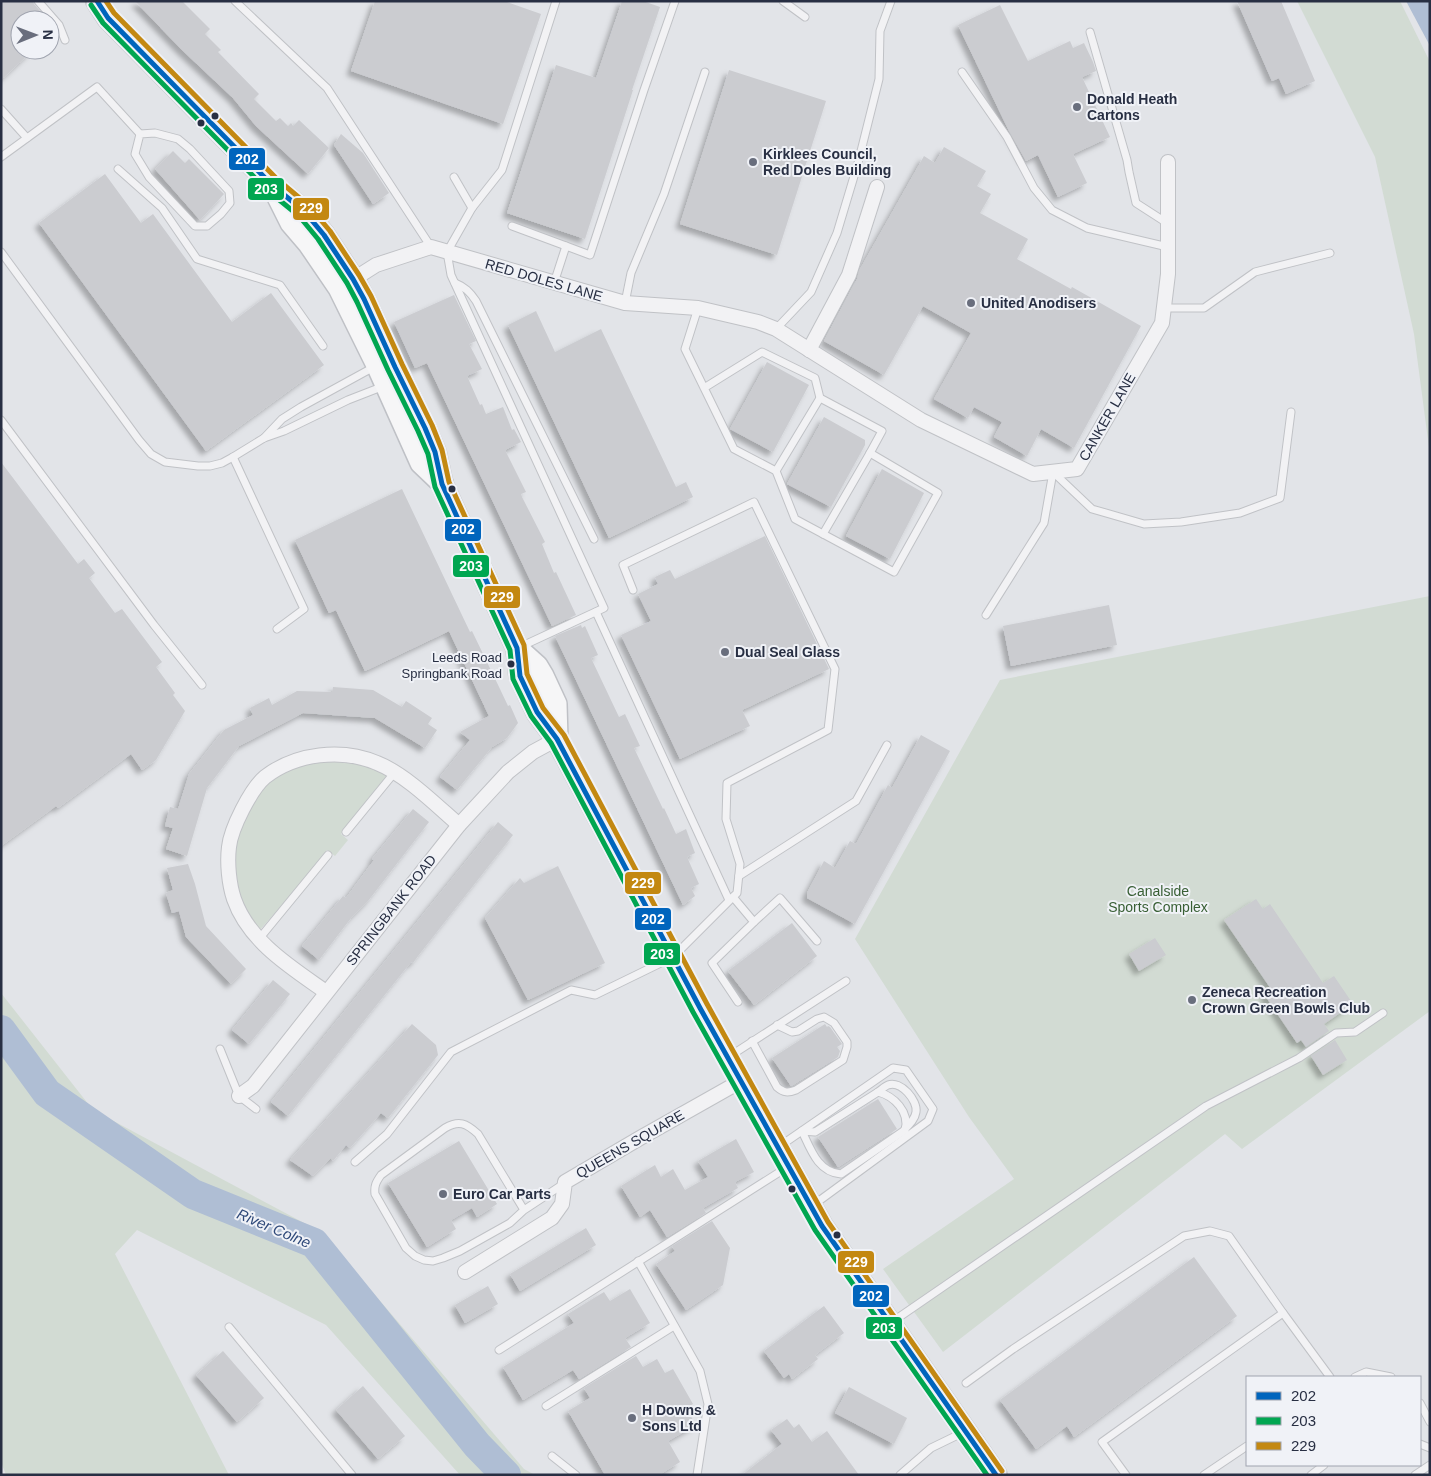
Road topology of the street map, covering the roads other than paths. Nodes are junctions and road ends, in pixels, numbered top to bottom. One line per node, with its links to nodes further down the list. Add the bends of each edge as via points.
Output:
1 (38, 1): 11 (lane, via 59,25)
2 (80, 1): 8 (main road)
3 (236, 1): 26 (lane, via 327,88)
4 (556, 1): 22 (lane, via 502,170)
5 (675, 1): 25 (lane, via 590,255)
6 (783, 1): 9 (lane)
7 (891, 1): 38 (lane, via 880,31 879,79 836,233 811,292)
8 (103, 10): 33 (main road, via 272,185 315,224 324,235)
9 (804, 17)
10 (1090, 32): 23 (lane, via 1128,160 1136,203)
11 (65, 40)
12 (705, 72): 34 (lane, via 664,194 631,274)
13 (962, 72): 27 (lane, via 1008,137 1034,188 1052,210 1087,228)
14 (1, 109): 16 (lane)
15 (140, 134): 15 (lane, via 155,133 178,139 190,149 229,191 230,203 221,214 207,226 195,226 149,177 135,154); 16 (lane, via 97,87)
16 (27, 138): 17 (lane)
17 (1, 157)
18 (1168, 162): 23 (street, CANKER LANE)
19 (118, 169): 39 (lane, via 162,208 197,259 280,285)
20 (454, 177): 22 (lane)
21 (878, 187): 40 (street, via 849,275)
22 (472, 208): 29 (lane)
23 (1168, 223): 27 (street, CANKER LANE)
24 (512, 226): 25 (lane)
25 (566, 246): 32 (lane)
26 (431, 247): 29 (street, RED DOLES LANE); 33 (street, via 376,265)
27 (1168, 247): 36 (street, CANKER LANE)
28 (1, 252): 48 (lane, via 151,454 165,462 198,466 216,464)
29 (447, 252): 31 (lane); 32 (street, RED DOLES LANE)
30 (1330, 253): 36 (lane, via 1255,272 1204,308)
31 (455, 283): 52 (lane, via 470,291 476,301); 54 (lane, via 604,608)
32 (554, 283): 34 (street, RED DOLES LANE)
33 (346, 284): 41 (main road, via 364,299)
34 (625, 303): 35 (street, RED DOLES LANE)
35 (698, 308): 37 (street, RED DOLES LANE); 42 (lane, via 685,349)
36 (1164, 308): 50 (street, CANKER LANE, via 1162,323 1077,469)
37 (758, 322): 38 (street, CANKER LANE)
38 (776, 329): 40 (street, CANKER LANE)
39 (323, 346)
40 (809, 350): 50 (street, CANKER LANE, via 921,420 1033,474)
41 (386, 372): 46 (lane, via 341,404); 46 (lane, via 301,406 282,419); 57 (main road, via 425,428 435,452 442,484)
42 (704, 388): 43 (lane, via 762,352 815,378); 49 (lane, via 734,449)
43 (820, 398): 47 (lane, via 882,431); 49 (lane)
44 (1291, 412): 50 (lane, via 1280,498 1240,513 1144,524 1092,509)
45 (1, 420): 58 (lane)
46 (264, 438): 48 (lane)
47 (870, 453): 51 (lane); 51 (lane, via 938,493 894,572)
48 (233, 457): 56 (lane, via 304,609)
49 (776, 472): 51 (lane, via 795,519)
50 (1053, 472): 55 (lane, via 1044,523)
51 (824, 534)
52 (594, 539)
53 (633, 590): 65 (lane, via 624,565 754,502 834,669 828,730 727,783 726,819 740,864)
54 (596, 612): 57 (lane); 66 (lane)
55 (986, 615)
56 (276, 629)
57 (517, 648): 59 (main road, via 538,666 550,690 556,704)
58 (202, 684)
59 (557, 739): 62 (street, SPRINGBANK ROAD, via 532,752 508,772); 70 (main road)
60 (887, 745): 65 (lane, via 856,801)
61 (396, 772): 62 (street); 63 (lane); 68 (street, via 355,756 323,755 294,762 264,778 254,789 229,845 228,867 234,899 244,920)
62 (459, 825): 72 (street, SPRINGBANK ROAD)
63 (346, 832)
64 (328, 855): 68 (lane)
65 (739, 876): 66 (lane, via 737,893)
66 (731, 899): 67 (lane); 70 (lane)
67 (754, 922): 69 (lane, via 780,898); 73 (lane, via 712,963)
68 (259, 939): 72 (street, via 279,959)
69 (817, 941)
70 (673, 957): 78 (main road); 86 (lane, via 595,995 571,990 451,1052 387,1134)
71 (846, 981): 75 (lane)
72 (326, 992): 81 (street, SPRINGBANK ROAD, via 254,1086)
73 (738, 1002)
74 (1383, 1012): 95 (lane, via 1355,1032 1336,1034 1299,1058 1206,1106)
75 (777, 1025): 76 (lane); 76 (lane, via 792,1032 817,1019 824,1017 830,1020 847,1042 843,1060 796,1090 782,1091)
76 (752, 1041): 78 (lane)
77 (220, 1049): 81 (lane)
78 (727, 1058): 79 (main road)
79 (741, 1081): 85 (main road); 88 (street, QUEENS SQUARE)
80 (878, 1092): 83 (lane, via 894,1100 906,1117); 83 (lane, via 888,1085 897,1084 904,1089 916,1106 916,1114); 84 (lane, via 815,1132)
81 (239, 1096): 82 (lane)
82 (256, 1109)
83 (905, 1130): 87 (lane)
84 (802, 1131): 85 (lane); 87 (lane, via 823,1168 832,1174); 89 (lane, via 893,1068 906,1070 933,1109 928,1121)
85 (783, 1157): 90 (main road); 92 (lane)
86 (356, 1162)
87 (840, 1174): 89 (lane)
88 (565, 1182): 91 (lane); 93 (street, QUEENS SQUARE, via 562,1204 552,1218)
89 (833, 1190): 90 (lane)
90 (811, 1207): 95 (main road)
91 (524, 1210): 91 (lane, via 510,1223 460,1251 433,1261 424,1260 406,1248 375,1194 374,1186 381,1175 445,1128 454,1123 463,1124 478,1134)
92 (638, 1262): 96 (lane); 98 (lane)
93 (465, 1272)
94 (1283, 1313): 99 (lane); 102 (lane, via 1229,1236 1210,1231 1184,1236); 116 (lane, via 1102,1442)
95 (889, 1323): 106 (main road)
96 (674, 1326): 104 (lane); 113 (lane, via 700,1371 708,1404)
97 (229, 1327): 111 (lane)
98 (499, 1350)
99 (1329, 1376)
100 (1357, 1376): 101 (lane, via 1366,1372)
101 (1386, 1376)
102 (966, 1383)
103 (1421, 1405): 105 (lane)
104 (546, 1406)
105 (1430, 1422)
106 (964, 1432): 114 (lane, via 931,1448); 115 (main road)
107 (1246, 1447): 117 (lane)
108 (552, 1456): 112 (lane)
109 (1430, 1465): 119 (lane)
110 (1323, 1466): 118 (lane)
111 (352, 1475)
112 (576, 1475)
113 (698, 1475)
114 (900, 1475)
115 (996, 1475)
116 (1126, 1475)
117 (1204, 1475)
118 (1310, 1475)
119 (1416, 1475)

